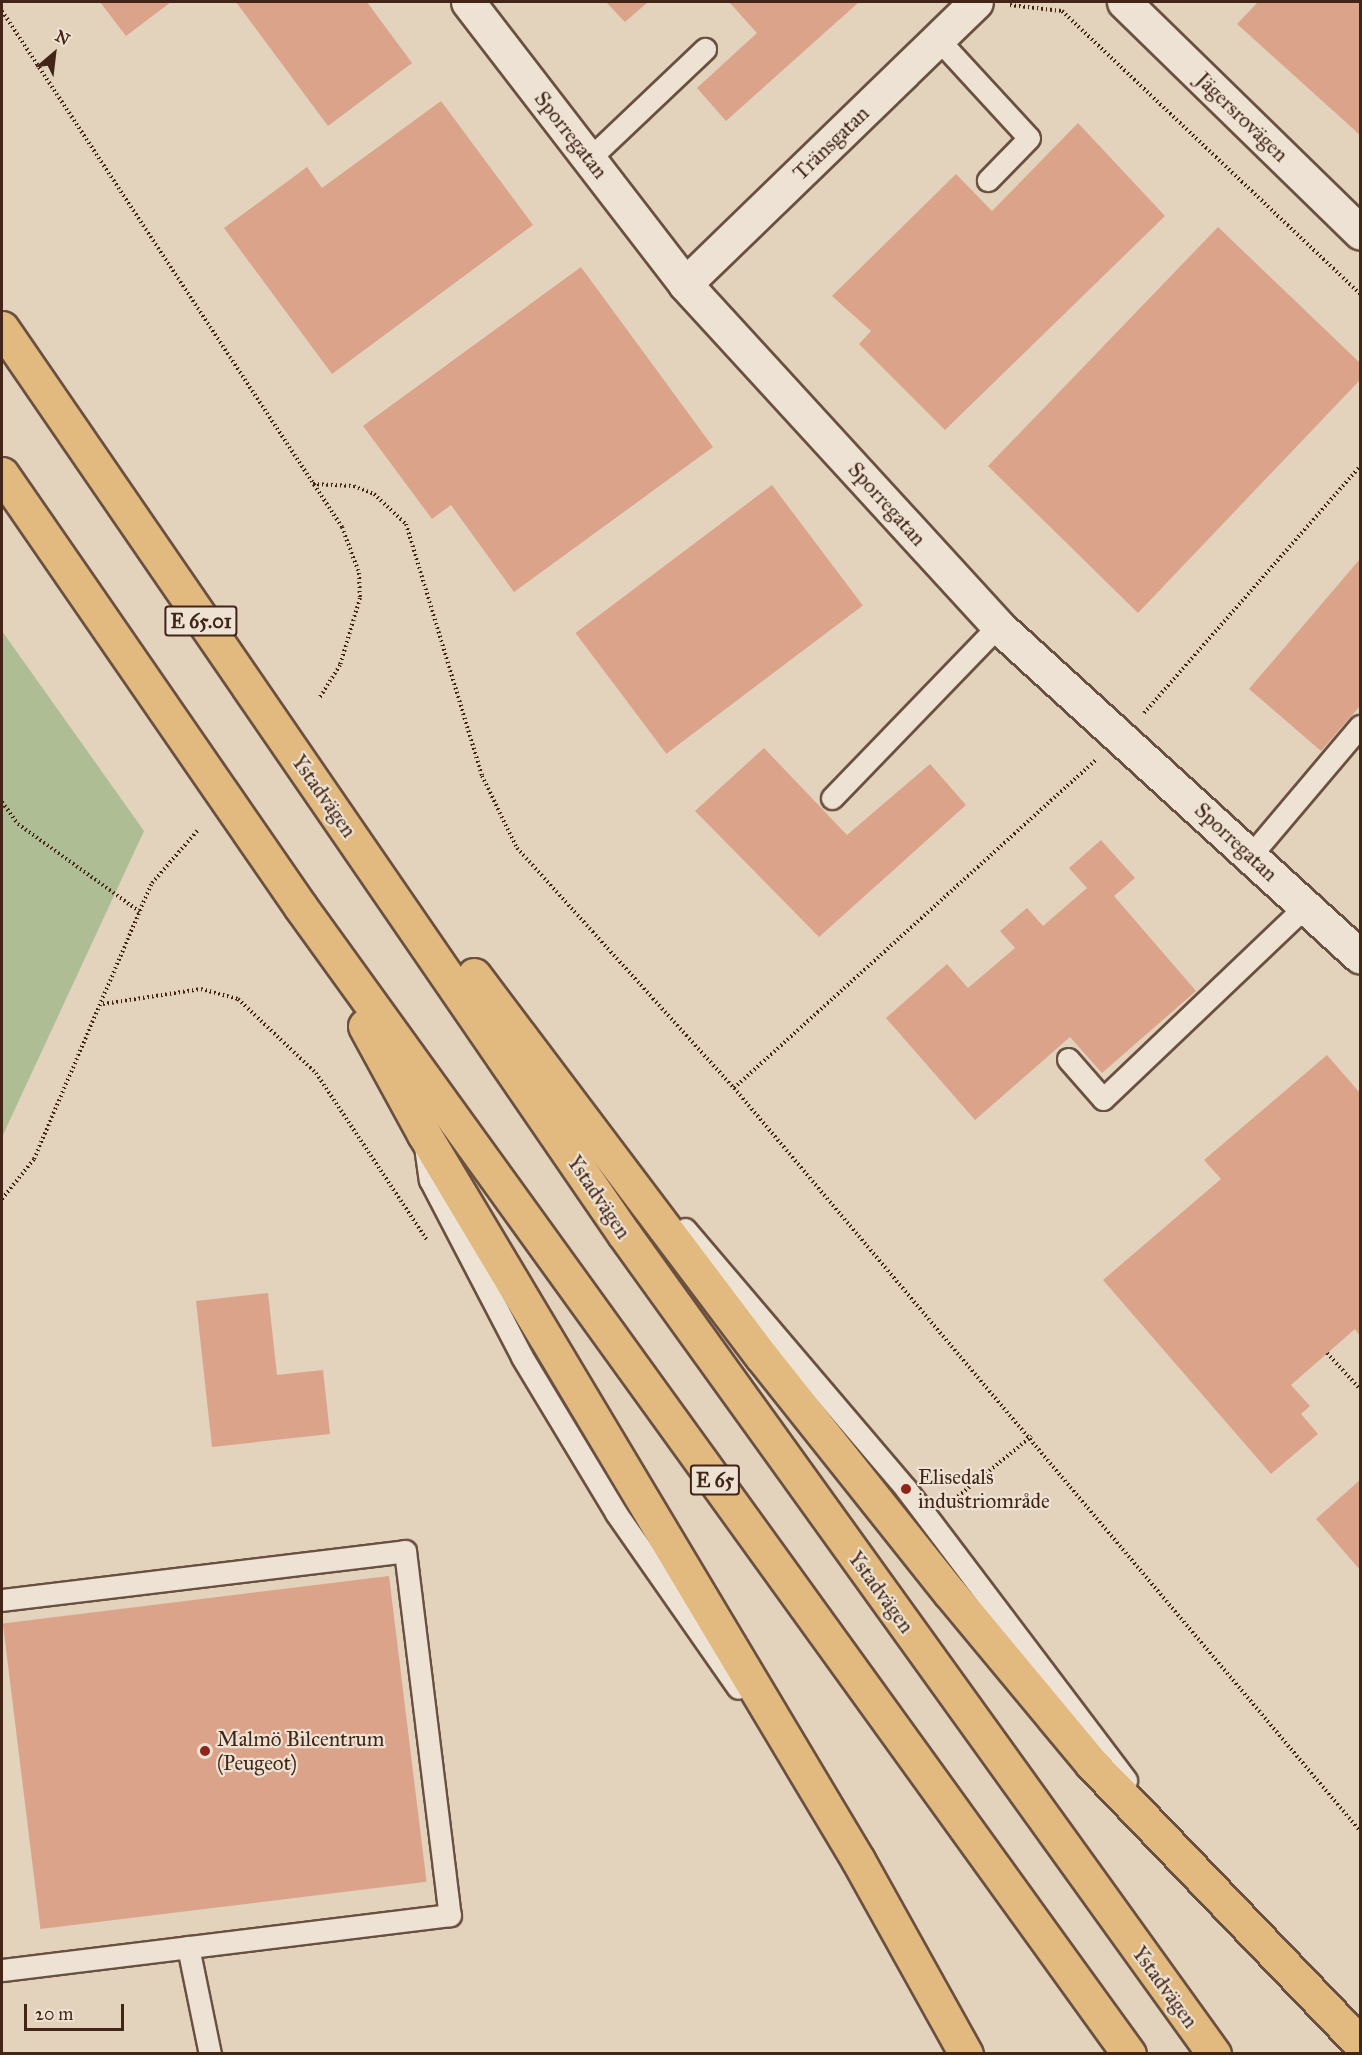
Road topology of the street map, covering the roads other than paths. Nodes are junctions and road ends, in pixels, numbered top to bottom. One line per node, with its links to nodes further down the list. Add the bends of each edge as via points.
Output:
1 (468, 2): 6 (street, Sporregatan)
2 (976, 2): 4 (street, Tränsgatan)
3 (1124, 2): 8 (street, Jägersrovägen)
4 (938, 39): 7 (lane, via 1029,138); 9 (street, Tränsgatan)
5 (705, 49): 6 (lane)
6 (589, 159): 9 (street, Sporregatan)
7 (988, 180)
8 (1360, 232)
9 (685, 284): 12 (street, Sporregatan)
10 (2, 328): 18 (highway, Ystadvägen / E 65.01)
11 (2, 474): 16 (highway)
12 (998, 626): 14 (lane); 15 (street, Sporregatan)
13 (1360, 726): 15 (lane)
14 (832, 798)
15 (1251, 855): 17 (street, Sporregatan)
16 (300, 906): 26 (highway, via 424,1134 858,1860); 27 (highway, E 65)
17 (1306, 906): 19 (street, Sporregatan); 20 (lane, via 1103,1099)
18 (405, 910): 24 (highway, via 472,972 762,1358 1092,1764 1218,1900); 28 (highway, Ystadvägen, via 624,1234)
19 (1360, 956)
20 (1068, 1059)
21 (2, 1600): 22 (lane, via 405,1551 450,1915)
22 (188, 1947): 23 (lane); 25 (lane)
23 (2, 1970)
24 (1360, 2043)
25 (210, 2054)
26 (966, 2054)
27 (1129, 2054)
28 (1214, 2054)

